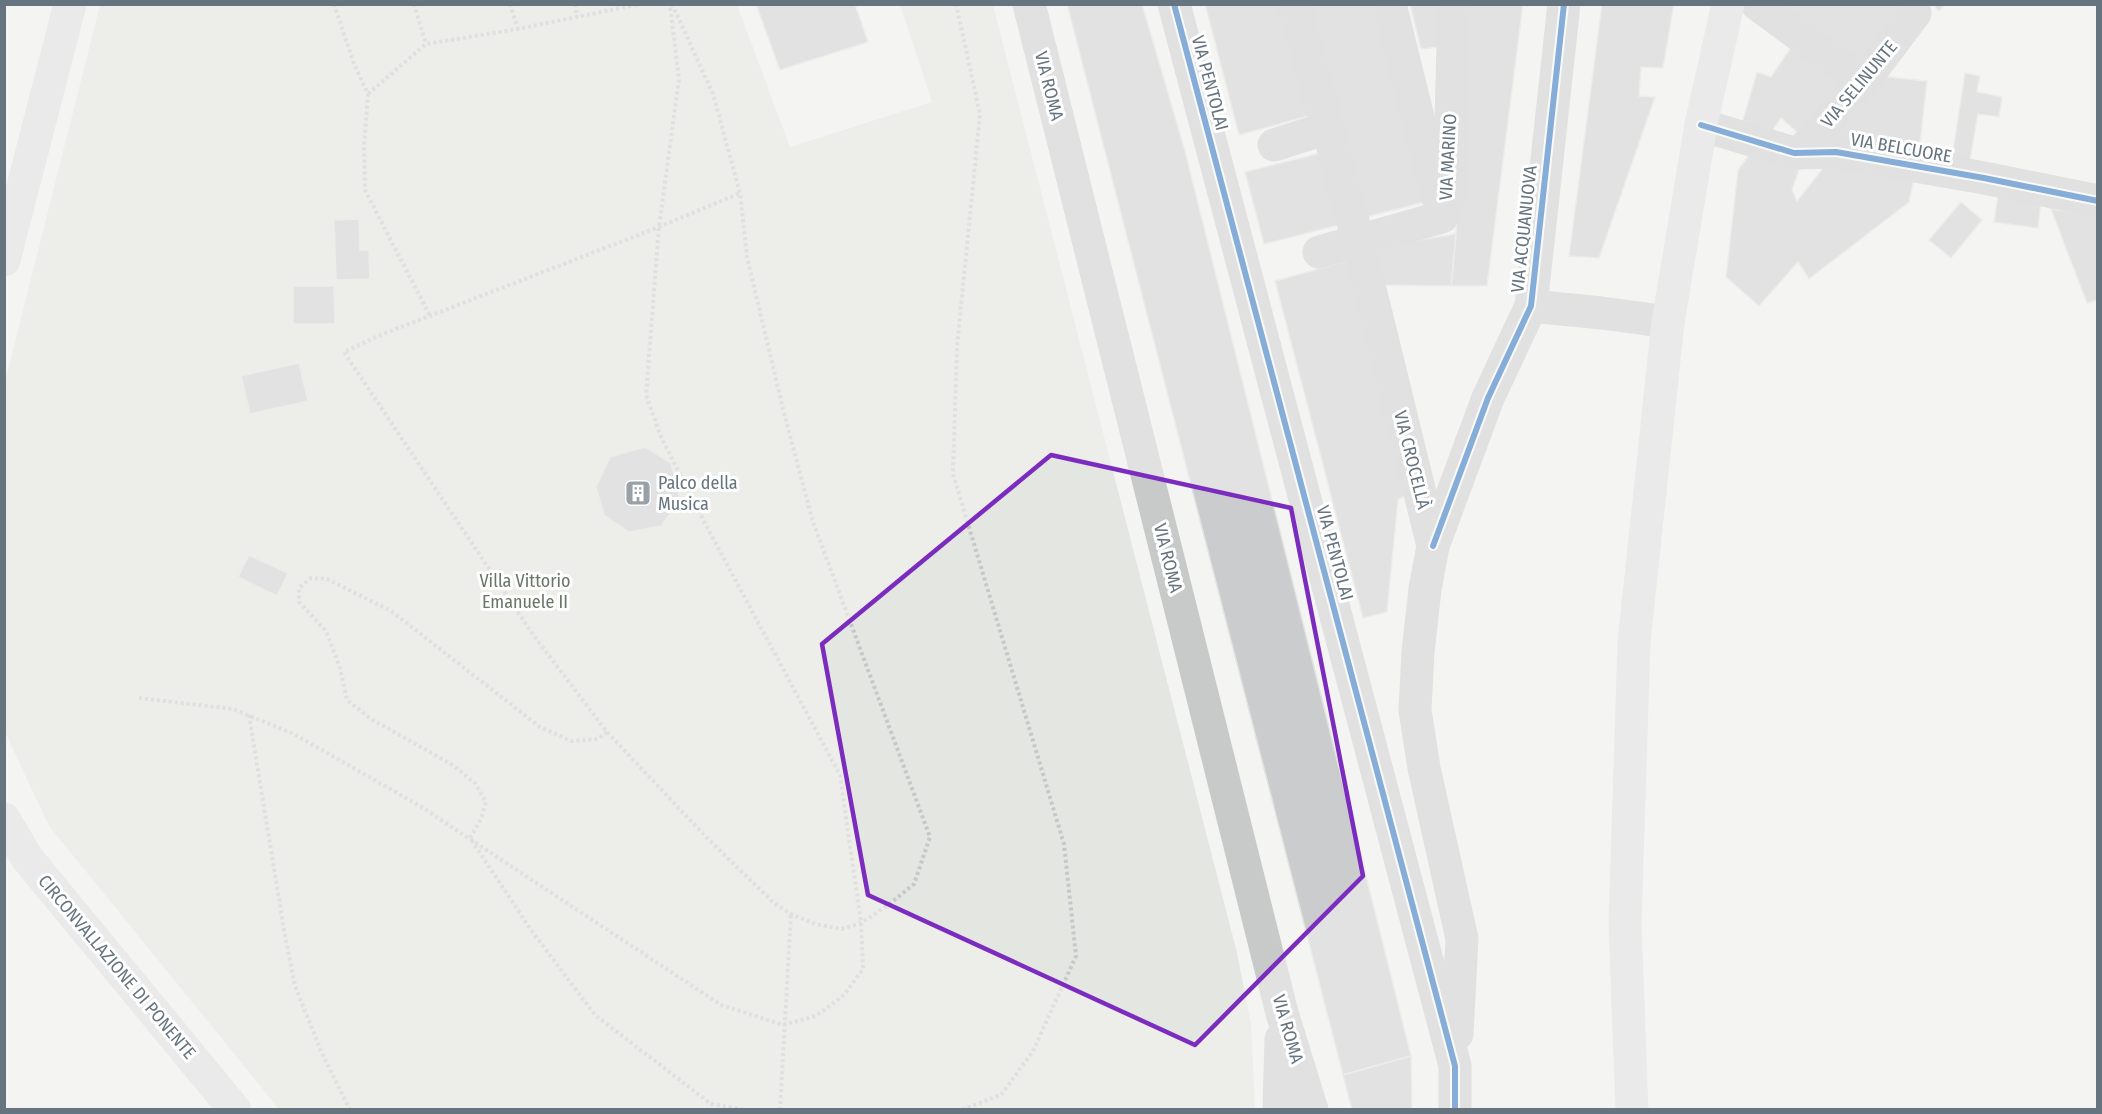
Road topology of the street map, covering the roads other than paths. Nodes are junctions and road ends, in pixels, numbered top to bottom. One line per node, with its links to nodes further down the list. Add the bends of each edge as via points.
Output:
1 (70, 4): 20 (main road)
2 (1029, 4): 25 (street, VIA ROMA)
3 (1174, 4): 26 (street, VIA PENTOLAI)
4 (1294, 4): 13 (street, VIA CROCELLÀ)
5 (1390, 4): 17 (street)
6 (1454, 4): 17 (street, VIA MARINO, via 1449,197)
7 (1564, 4): 21 (street, VIA ACQUANUOVA)
8 (1728, 4): 12 (main road)
9 (1756, 4): 11 (street)
10 (1915, 14): 11 (street, VIA SELINUNTE)
11 (1863, 82): 15 (street, VIA SELINUNTE)
12 (1701, 125): 15 (street, VIA BELCUORE); 22 (main road)
13 (1327, 128): 14 (street); 18 (street, VIA CROCELLÀ)
14 (1274, 145)
15 (1800, 153): 16 (street, VIA BELCUORE, via 1836,152)
16 (2097, 201)
17 (1442, 217): 18 (street, VIA MARINO)
18 (1358, 240): 19 (street, VIA MARINO); 23 (street, VIA CROCELLÀ)
19 (1319, 252)
20 (4, 260)
21 (1531, 306): 22 (street); 23 (street, VIA ACQUANUOVA, via 1488,398)
22 (1668, 322): 31 (main road, via 1634,642 1625,924)
23 (1433, 546): 26 (street, VIA CROCELLÀ, via 1418,652 1415,710 1461,939)
24 (4, 819): 27 (main road, CIRCONVALLAZIONE DI PONENTE, via 27,858)
25 (1282, 1013): 28 (street); 29 (street, VIA ROMA)
26 (1455, 1066): 30 (street, VIA PENTOLAI)
27 (235, 1110)
28 (1279, 1110)
29 (1312, 1110)
30 (1455, 1110)
31 (1632, 1110)

